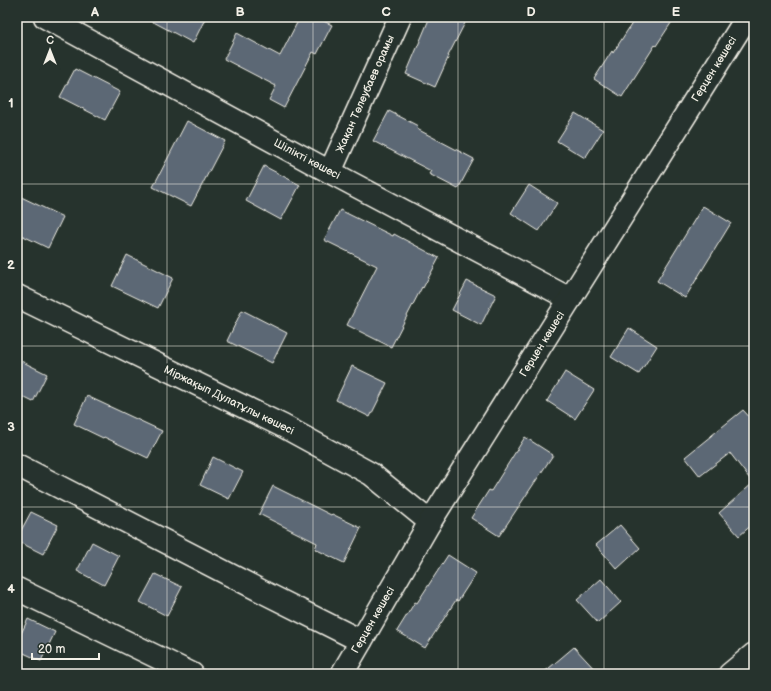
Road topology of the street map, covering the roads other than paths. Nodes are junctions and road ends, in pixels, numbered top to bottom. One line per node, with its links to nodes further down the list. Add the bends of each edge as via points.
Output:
1 (45, 17): 4 (street, Шілікті көшесі)
2 (400, 17): 4 (street, Жақан Төлеубаев орамы)
3 (747, 17): 6 (street, Герцен көшесі)
4 (330, 172): 6 (street, Шілікті көшесі)
5 (17, 296): 8 (street, Міржақып Дулатұлы көшесі, via 283,426 364,470)
6 (570, 299): 8 (street, Герцен көшесі)
7 (17, 465): 10 (street)
8 (430, 522): 10 (street, Герцен көшесі)
9 (17, 589): 12 (street)
10 (361, 641): 13 (street, Герцен көшесі)
11 (754, 654): 14 (street)
12 (192, 674)
13 (342, 674)
14 (730, 674)

